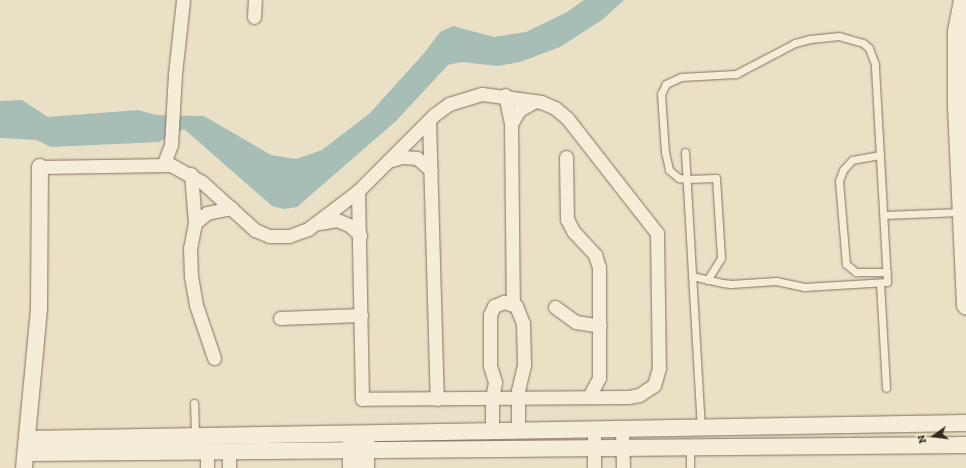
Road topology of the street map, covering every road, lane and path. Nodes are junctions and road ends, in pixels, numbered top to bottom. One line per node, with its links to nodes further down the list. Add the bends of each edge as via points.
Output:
1 (183, 0): 13 (street, via 175,74 172,145)
2 (255, 0): 4 (street)
3 (963, 0): 20 (main road, via 957,32 956,106)
4 (254, 17)
5 (505, 95): 6 (street); 7 (street, via 469,96 442,108); 8 (street)
6 (535, 101): 8 (street, via 519,110); 39 (street, via 555,108 567,118 657,233 658,375 654,385 645,392 634,396)
7 (429, 120): 12 (street); 15 (street)
8 (511, 124): 29 (street)
9 (685, 152): 17 (lane)
10 (880, 155): 17 (lane, via 873,55 869,48 853,38 824,37 795,43 736,74 681,78 666,84 661,94 666,163 674,174); 21 (lane); 25 (lane, via 852,160 843,170 840,181 846,264 856,272)
11 (566, 157): 34 (street, via 567,218 597,261)
12 (388, 161): 15 (street, via 402,157 417,158); 18 (street)
13 (164, 163): 14 (street); 16 (street)
14 (40, 167): 59 (street, via 39,308)
15 (431, 170): 42 (street)
16 (191, 174): 19 (street); 22 (street)
17 (687, 179): 26 (lane); 27 (lane, via 716,178 721,258 716,270)
18 (358, 192): 23 (street); 24 (street)
19 (231, 208): 22 (street, via 207,213); 23 (street, via 262,234 289,236)
20 (963, 212): 21 (lane); 30 (main road)
21 (884, 215): 25 (lane)
22 (195, 223): 35 (street, via 190,248 191,276 196,304)
23 (308, 229): 24 (street, via 337,220 349,225)
24 (360, 235): 32 (street)
25 (887, 272): 28 (lane, via 887,282)
26 (692, 276): 27 (lane); 45 (lane)
27 (707, 280): 28 (lane, via 731,284 784,281 804,287)
28 (880, 283): 37 (lane)
29 (513, 304): 40 (street, via 498,304 494,306 490,315 490,366 495,382); 41 (street, via 520,311 523,323 523,370)
30 (966, 305)
31 (555, 307): 34 (street, via 576,322)
32 (361, 315): 33 (street); 42 (street, via 362,399)
33 (280, 318)
34 (600, 326): 36 (street)
35 (214, 358)
36 (600, 378): 38 (street); 39 (street)
37 (886, 388)
38 (589, 397): 39 (street); 41 (street)
39 (614, 397)
40 (492, 398): 41 (street); 42 (street); 48 (street)
41 (518, 398): 49 (street)
42 (436, 399)
43 (194, 403): 51 (lane)
44 (966, 423): 45 (street)
45 (701, 427): 47 (street)
46 (594, 428): 47 (street); 49 (street); 54 (street)
47 (622, 428): 55 (street)
48 (492, 430): 49 (street); 50 (street)
49 (518, 430)
50 (359, 433): 51 (street); 56 (street)
51 (195, 435): 59 (street)
52 (966, 445): 53 (street)
53 (690, 447): 55 (street); 66 (lane)
54 (594, 448): 55 (street); 56 (street); 64 (street)
55 (623, 448): 65 (street)
56 (359, 450): 58 (street); 62 (street); 63 (street)
57 (207, 451): 58 (street); 59 (street); 60 (street)
58 (229, 451): 61 (street)
59 (26, 453)
60 (207, 468)
61 (229, 468)
62 (351, 468)
63 (366, 468)
64 (594, 468)
65 (623, 468)
66 (690, 468)

